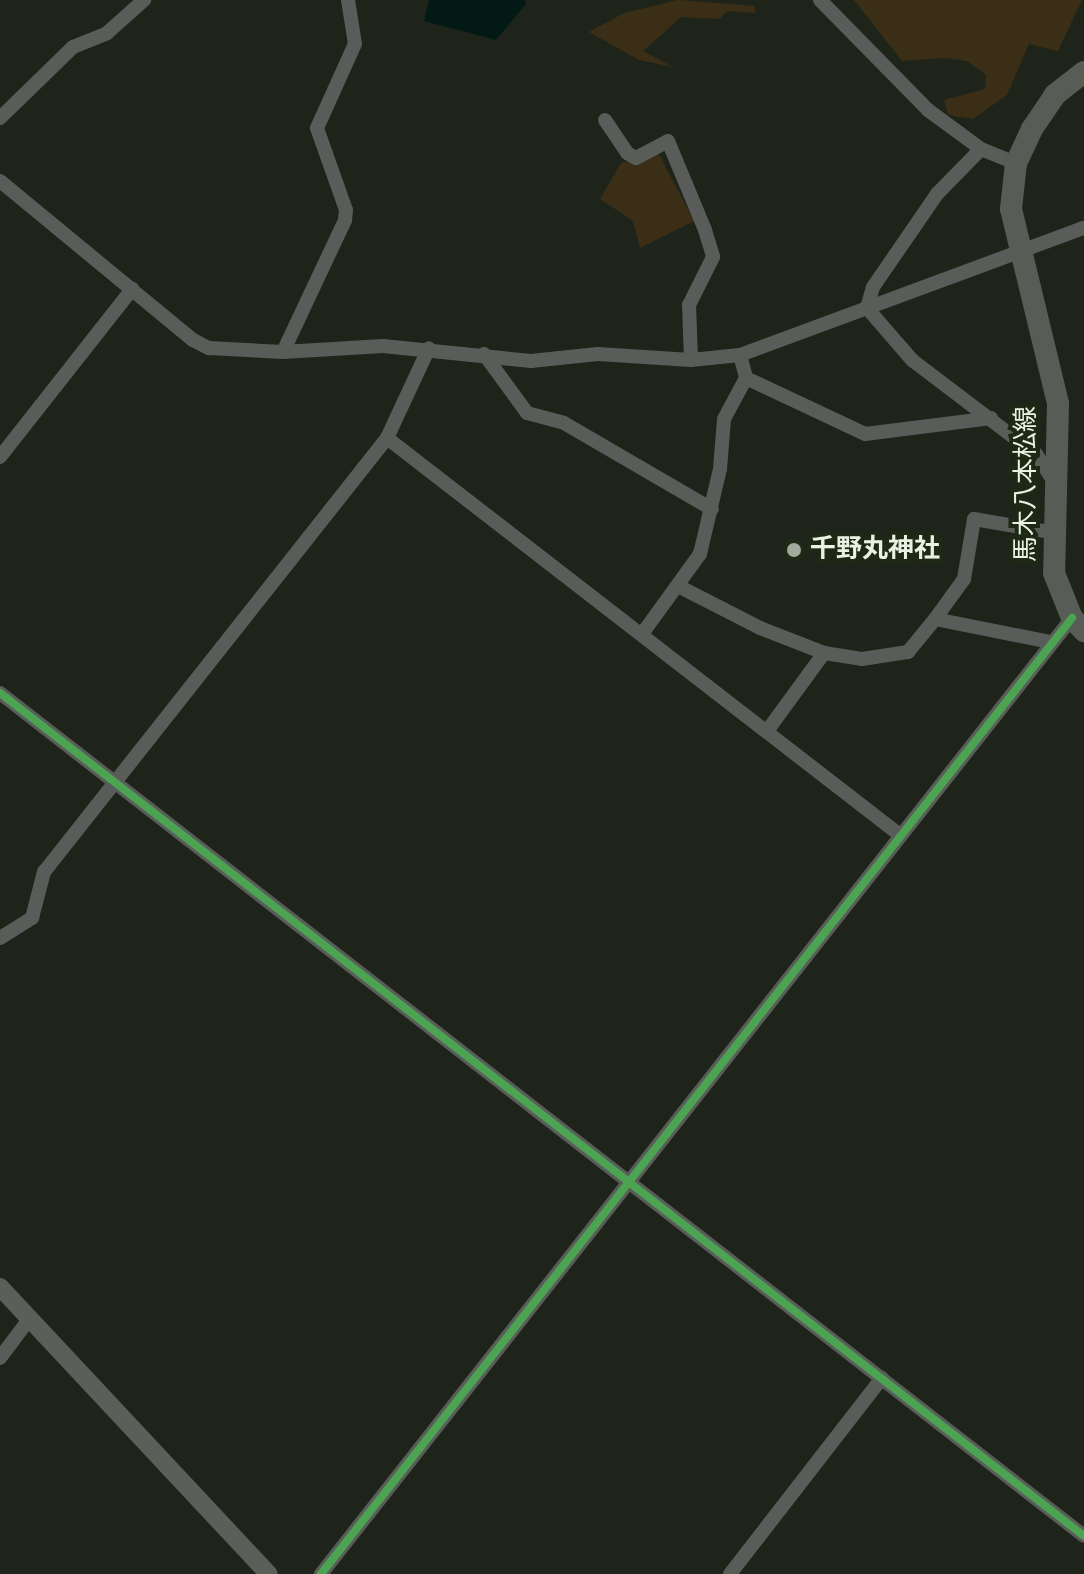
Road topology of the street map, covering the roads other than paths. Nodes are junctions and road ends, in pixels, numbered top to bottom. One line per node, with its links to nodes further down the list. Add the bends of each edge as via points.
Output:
1 (144, 0): 5 (street, via 107,33 73,47)
2 (348, 0): 15 (street, via 355,44 317,128 345,220)
3 (820, 0): 7 (street, via 928,110)
4 (1084, 72): 8 (main road, 馬木八本松線, via 1055,95)
5 (0, 118)
6 (605, 120): 18 (street, via 636,158 668,141 705,230 713,257 689,305)
7 (981, 149): 8 (street); 13 (street, via 937,194 873,287)
8 (1016, 163): 11 (main road, 馬木八本松線, via 1011,209)
9 (0, 181): 12 (street)
10 (1084, 228): 11 (street)
11 (1020, 255): 13 (street); 23 (main road, 馬木八本松線, via 1058,403)
12 (132, 289): 15 (street, via 209,348); 22 (street)
13 (867, 308): 17 (street); 20 (street, via 912,360)
14 (429, 348): 15 (street); 16 (street); 21 (street)
15 (283, 352)
16 (484, 354): 18 (street, via 531,361 598,354); 24 (street, via 527,413 564,423)
17 (740, 355): 18 (street); 19 (street)
18 (691, 360)
19 (746, 378): 20 (street, via 865,434); 24 (street, via 724,419)
20 (991, 418): 23 (street, via 1036,454)
21 (387, 438): 29 (street); 34 (street)
22 (0, 457)
23 (1056, 485): 25 (main road, 馬木八本松線)
24 (712, 509): 26 (street, via 700,554)
25 (1055, 533): 27 (street, via 974,519 964,579); 28 (main road, 馬木八本松線, via 1054,573)
26 (680, 587): 29 (street); 31 (street)
27 (935, 619): 30 (street); 31 (street, via 908,652 862,659)
28 (1078, 624): 30 (street)
29 (642, 634): 33 (street)
30 (1050, 642): 35 (street)
31 (824, 653): 33 (street)
32 (0, 693): 34 (street)
33 (767, 731): 35 (street)
34 (115, 783): 36 (street, via 44,872 32,918); 37 (street)
35 (900, 835): 37 (street)
36 (0, 938)
37 (628, 1179): 41 (street); 44 (street)
38 (0, 1287): 39 (street)
39 (30, 1318): 40 (street); 43 (street)
40 (0, 1358)
41 (882, 1378): 42 (street); 45 (street)
42 (1084, 1536)
43 (269, 1574)
44 (321, 1574)
45 (730, 1574)

